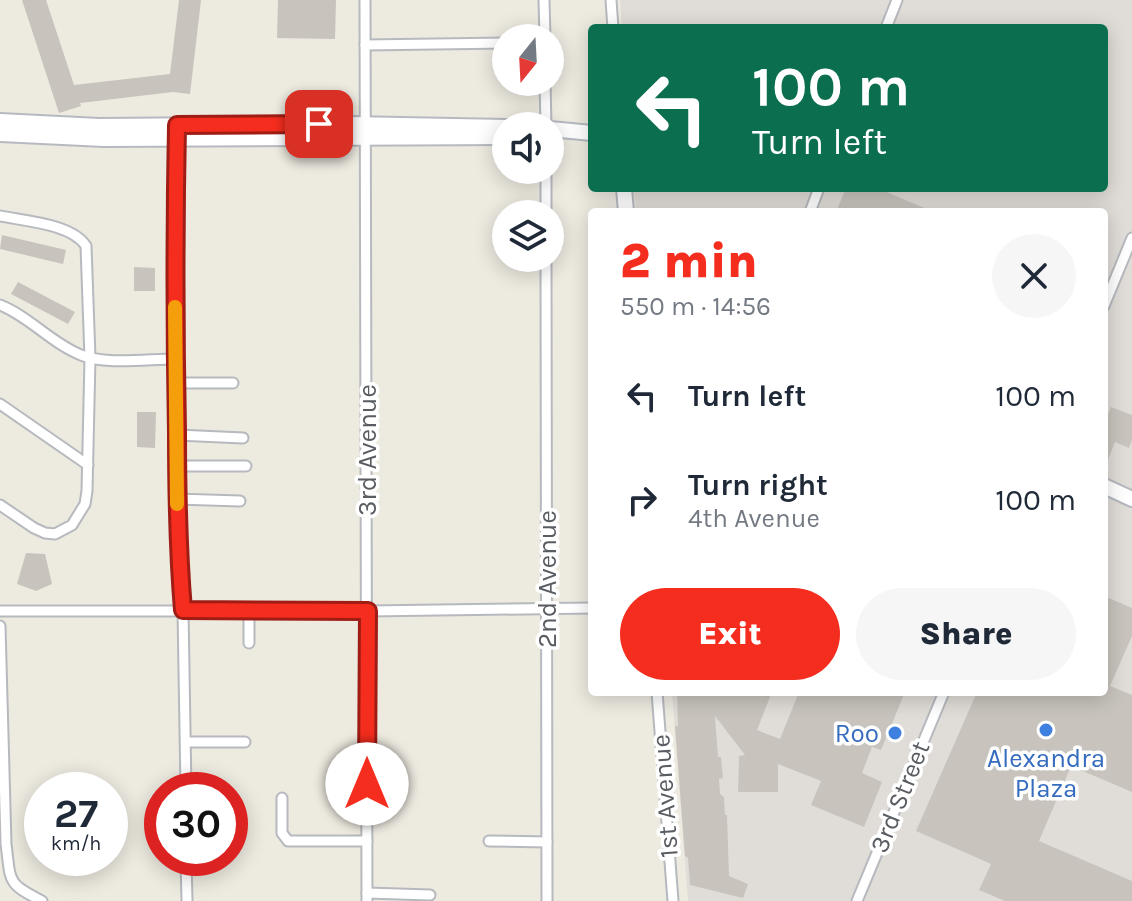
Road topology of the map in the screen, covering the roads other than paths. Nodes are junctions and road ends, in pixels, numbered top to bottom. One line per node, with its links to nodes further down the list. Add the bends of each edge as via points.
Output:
1 (365, 0): 9 (street, 3rd Avenue)
2 (544, 0): 5 (street)
3 (611, 0): 6 (street)
4 (897, 0): 7 (street)
5 (545, 24)
6 (613, 24)
7 (888, 24)
8 (492, 43): 9 (street)
9 (365, 45): 12 (street, 3rd Avenue)
10 (0, 121): 13 (street)
11 (492, 127): 12 (street)
12 (366, 131): 13 (street); 17 (street); 43 (street, 3rd Avenue)
13 (177, 132): 16 (street, via 67,138); 24 (street)
14 (564, 132): 15 (street)
15 (588, 133)
16 (0, 134)
17 (492, 136)
18 (0, 216): 23 (street, via 81,238 86,246)
19 (1132, 238): 21 (street)
20 (546, 272): 39 (street, 2nd Avenue)
21 (1108, 296)
22 (0, 305): 23 (street)
23 (90, 358): 24 (street); 30 (street)
24 (175, 359): 25 (street)
25 (175, 383): 26 (street); 28 (street)
26 (233, 383)
27 (0, 404): 30 (street)
28 (177, 435): 29 (street); 31 (street)
29 (243, 438)
30 (88, 465): 37 (street, via 85,504 64,531 45,533)
31 (176, 466): 32 (street); 34 (street)
32 (246, 466)
33 (1108, 488): 35 (street)
34 (176, 499): 36 (street); 40 (street)
35 (1132, 499)
36 (240, 501)
37 (0, 505)
38 (588, 608): 39 (street)
39 (547, 609): 43 (street); 54 (street, 2nd Avenue)
40 (183, 610): 41 (street); 42 (street); 48 (street)
41 (0, 611)
42 (249, 611): 43 (street); 45 (street)
43 (368, 611): 52 (street, 3rd Avenue)
44 (0, 626): 55 (street)
45 (249, 643)
46 (657, 696): 63 (street, 1st Avenue)
47 (942, 696): 64 (street, 3rd Street)
48 (186, 742): 49 (street); 50 (street)
49 (245, 742)
50 (186, 772)
51 (282, 798): 52 (street, via 282,833 288,841)
52 (367, 841): 59 (street, 3rd Avenue)
53 (489, 841): 54 (street)
54 (547, 842): 62 (street, 2nd Avenue)
55 (4, 856): 57 (street)
56 (186, 876): 61 (street)
57 (5, 879): 60 (street)
58 (430, 895): 59 (street)
59 (367, 897)
60 (42, 901)
61 (187, 901)
62 (547, 901)
63 (673, 901)
64 (857, 901)

